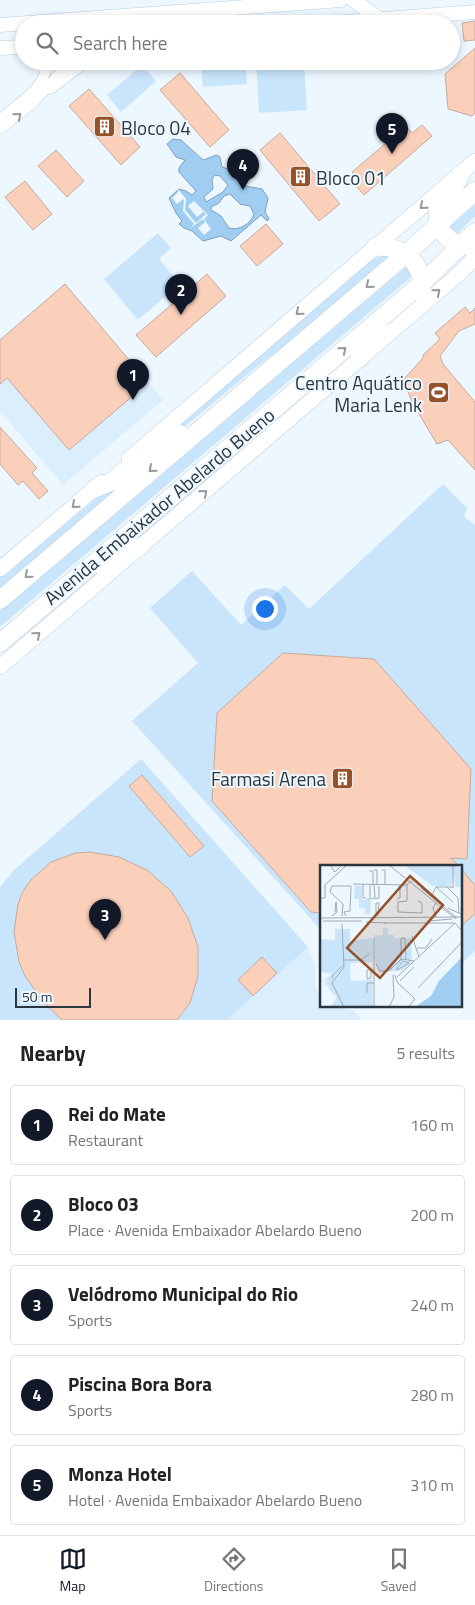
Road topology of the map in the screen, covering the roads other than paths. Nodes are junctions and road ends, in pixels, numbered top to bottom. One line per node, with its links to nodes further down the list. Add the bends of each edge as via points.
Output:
1 (341, 0): 3 (main road)
2 (353, 0): 6 (main road)
3 (316, 1): 5 (main road)
4 (475, 12): 7 (main road)
5 (153, 15)
6 (374, 15)
7 (440, 15)
8 (0, 24): 9 (main road)
9 (15, 24)
10 (15, 47): 11 (main road)
11 (0, 48)
12 (47, 70): 16 (street, via 41,82)
13 (64, 70): 15 (street)
14 (72, 70): 15 (main road)
15 (50, 87): 17 (street, one-way to 15)
16 (0, 120)
17 (0, 129)
18 (475, 162): 19 (main road)
19 (460, 175): 21 (highway, via 456,187 440,205); 23 (main road, one-way to 23)
20 (475, 191): 21 (highway, Avenida Embaixador Abelardo Bueno)
21 (439, 224): 24 (highway, via 448,240); 25 (highway, Avenida Embaixador Abelardo Bueno)
22 (475, 232): 24 (highway, Avenida Embaixador Abelardo Bueno)
23 (375, 247): 25 (highway, via 386,246); 29 (main road, one-way to 29)
24 (471, 250): 26 (highway, Avenida Embaixador Abelardo Bueno); 28 (main road, Avenida Embaixador Abelardo Bueno, one-way to 24, via 460,273)
25 (406, 254): 26 (highway, via 418,267); 27 (highway, Avenida Embaixador Abelardo Bueno, one-way to 27)
26 (421, 284): 28 (highway, via 412,305 369,341); 33 (highway, Avenida Embaixador Abelardo Bueno, one-way to 26)
27 (283, 357): 29 (highway, via 246,380 186,430 139,459 112,482); 32 (highway, Avenida Embaixador Abelardo Bueno, one-way to 32)
28 (360, 358): 30 (main road, Avenida Embaixador Abelardo Bueno, one-way to 28)
29 (94, 489): 31 (main road, one-way to 31)
30 (140, 547): 34 (highway, via 122,554); 35 (main road, Avenida Embaixador Abelardo Bueno, one-way to 30)
31 (0, 569)
32 (0, 600)
33 (0, 643)
34 (0, 651)
35 (0, 667)

